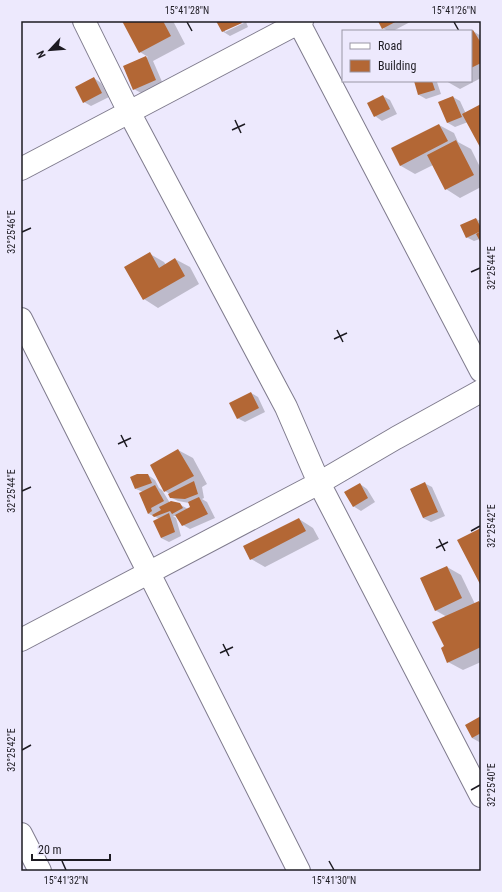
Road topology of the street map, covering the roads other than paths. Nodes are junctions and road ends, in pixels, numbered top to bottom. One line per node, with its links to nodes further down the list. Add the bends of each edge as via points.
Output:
1 (84, 21): 3 (street)
2 (300, 22): 3 (street); 6 (street)
3 (129, 112): 4 (street); 8 (street, via 286,407)
4 (21, 169)
5 (21, 319): 9 (street)
6 (481, 371)
7 (481, 391): 8 (street)
8 (319, 483): 9 (street); 11 (street)
9 (148, 572): 10 (street); 14 (street)
10 (21, 640)
11 (481, 796)
12 (21, 834): 13 (street)
13 (40, 871)
14 (299, 871)

